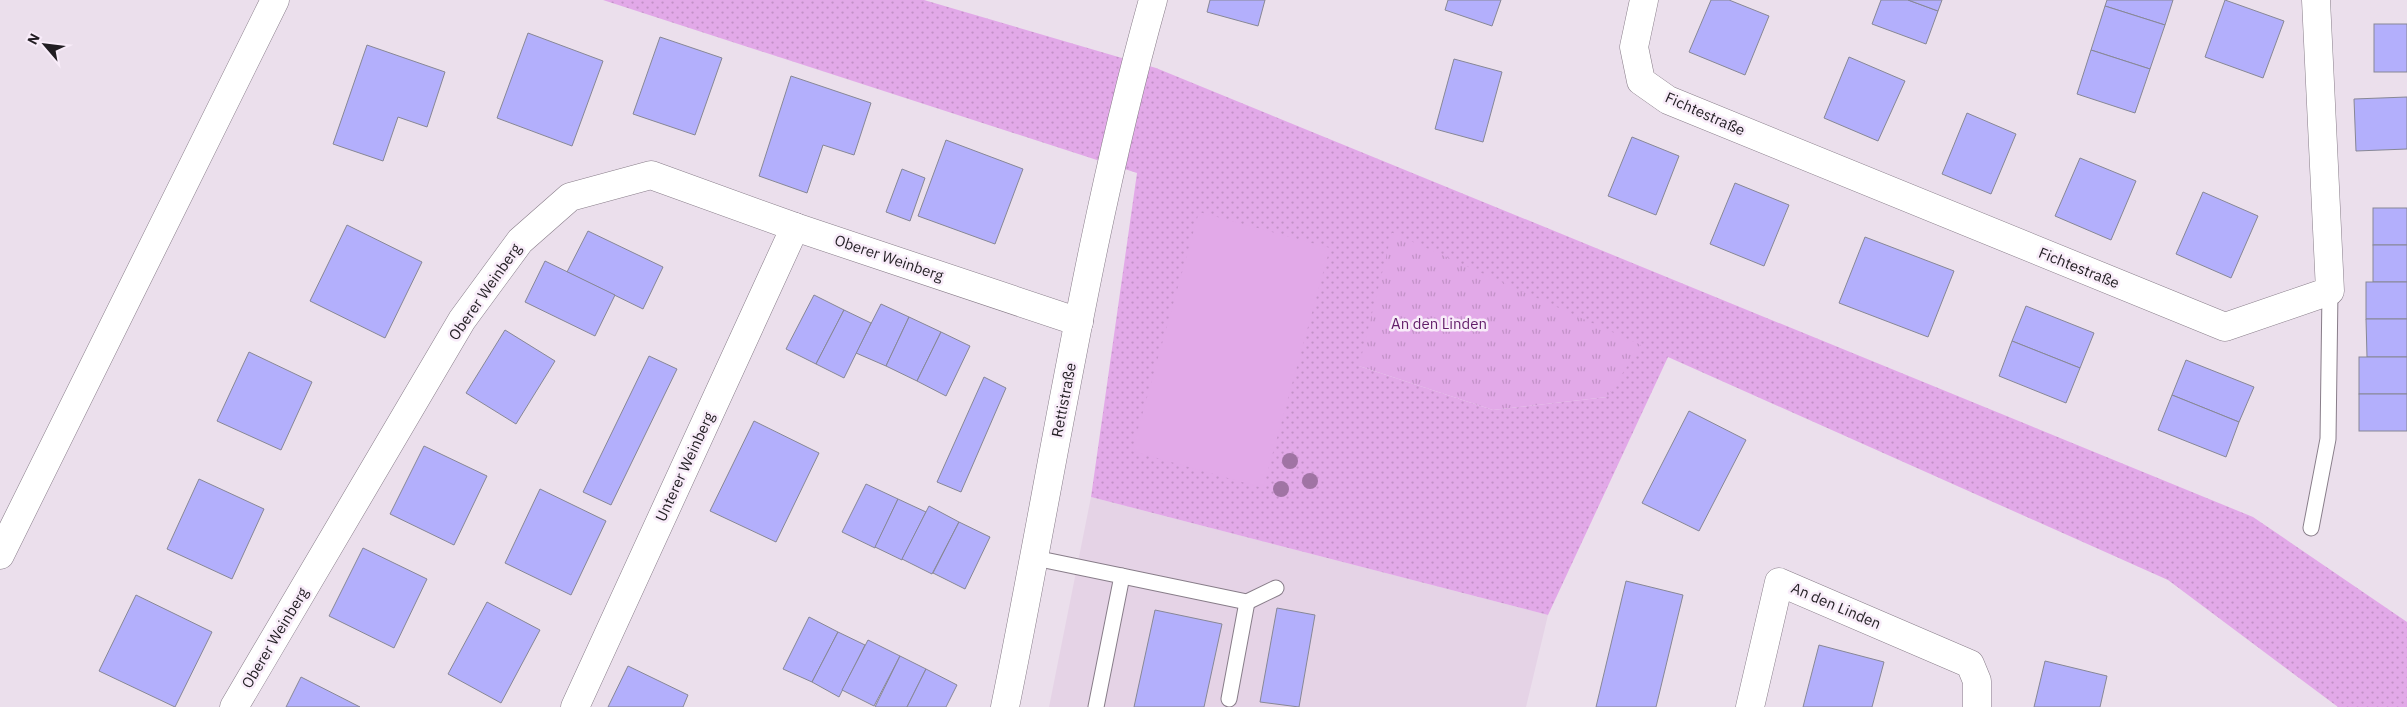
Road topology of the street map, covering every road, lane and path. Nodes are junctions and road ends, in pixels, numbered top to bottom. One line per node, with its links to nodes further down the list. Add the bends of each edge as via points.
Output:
1 (274, 0): 9 (street)
2 (1153, 0): 7 (street, Rettistraße, via 1127,94)
3 (1644, 0): 6 (street, Fichtestraße, via 1634,47 1642,81 1668,100 2225,327)
4 (2316, 0): 6 (street)
5 (794, 226): 7 (street, Oberer Weinberg); 15 (street, Oberer Weinberg, via 651,175 570,197 520,241 462,320); 16 (street, Unterer Weinberg)
6 (2330, 291): 8 (lane, via 2328,439)
7 (1079, 322): 10 (street, Rettistraße)
8 (2311, 528)
9 (0, 555)
10 (1034, 558): 11 (lane); 17 (street, Rettistraße)
11 (1122, 576): 13 (lane); 18 (lane)
12 (1276, 588): 13 (lane)
13 (1247, 602): 14 (lane)
14 (1229, 699)
15 (234, 707)
16 (575, 707)
17 (1004, 707)
18 (1096, 707)
19 (1750, 707): 20 (street, An den Linden, via 1779,582 1970,664 1976,681)
20 (1977, 707)

